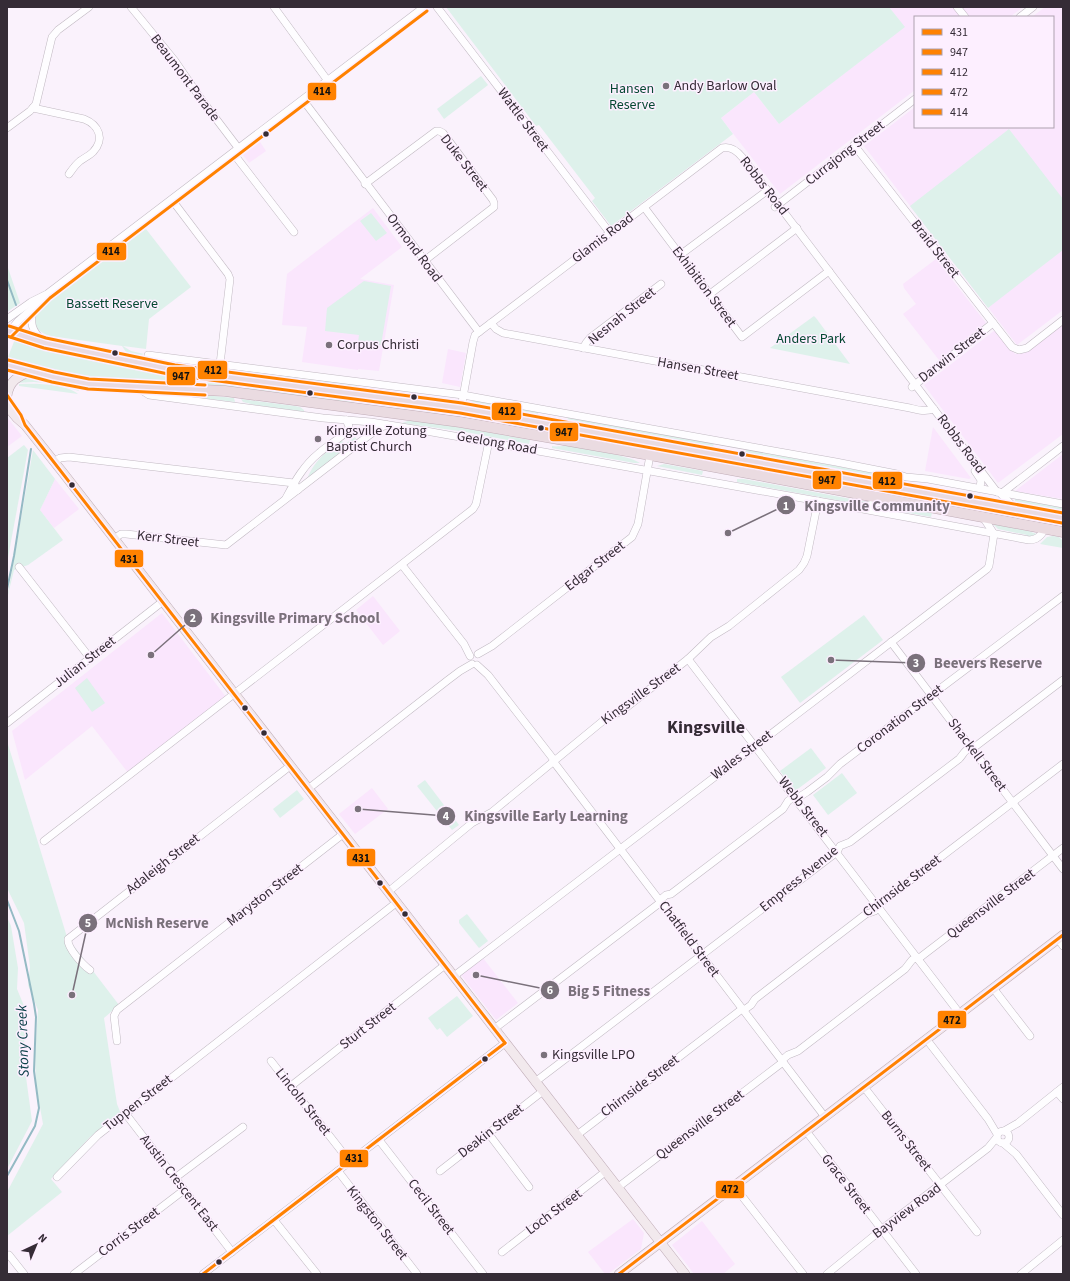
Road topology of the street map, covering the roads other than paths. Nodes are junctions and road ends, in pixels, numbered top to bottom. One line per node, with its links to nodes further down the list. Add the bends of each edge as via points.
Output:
1 (89, 7): 13 (street, via 58,30 49,42 37,101)
2 (131, 7): 17 (street, Beaumont Parade, via 170,56)
3 (274, 7): 10 (street)
4 (437, 7): 26 (street, Wattle Street)
5 (957, 7): 8 (street)
6 (1033, 7): 9 (street)
7 (419, 9): 10 (street)
8 (964, 16)
9 (1021, 16)
10 (328, 81): 11 (street)
11 (303, 100): 17 (street); 19 (street, Ormond Road)
12 (914, 100): 15 (street, Currajong Street)
13 (33, 108): 14 (street); 18 (street, via 84,119 96,125 99,142)
14 (7, 128)
15 (854, 146): 22 (street, Currajong Street); 37 (street, Braid Street)
16 (728, 148): 20 (street, Robbs Road); 22 (street, Robbs Road, via 739,153); 23 (street, Glamis Road, via 722,148)
17 (236, 151): 21 (street); 25 (street, Beaumont Parade)
18 (69, 174)
19 (365, 184): 28 (street, Ormond Road); 28 (street, Duke Street, via 434,131 443,133 493,200 494,205 492,210)
20 (764, 193): 22 (street, Robbs Road); 27 (street)
21 (172, 200): 31 (street); 43 (street, via 230,279)
22 (776, 206): 24 (street, Robbs Road)
23 (644, 207): 26 (street, Glamis Road); 27 (street, Exhibition Street)
24 (795, 230): 29 (street, Robbs Road); 32 (street)
25 (294, 232)
26 (610, 233): 36 (street, Glamis Road)
27 (680, 255): 32 (street, Exhibition Street)
28 (424, 261): 39 (street, Ormond Road)
29 (828, 273): 32 (street, Exhibition Street, via 742,337); 47 (street, Robbs Road)
30 (661, 284): 41 (street, Nesnah Street, via 590,338)
31 (47, 294): 33 (street); 34 (street)
32 (710, 294)
33 (34, 308): 38 (street); 40 (street, via 32,327)
34 (7, 319)
35 (1063, 320): 37 (street, Braid Street, via 1027,348 1019,350 1012,347)
36 (491, 323): 39 (street, Glamis Road); 41 (street, Hansen Street, via 503,333)
37 (993, 323): 47 (street, Darwin Street)
38 (8, 332): 40 (highway, Geelong Road)
39 (479, 332): 51 (street, via 473,342)
40 (45, 343): 46 (highway, Geelong Road, via 174,370)
41 (583, 348): 56 (street, Hansen Street)
42 (148, 355): 43 (street)
43 (220, 364): 51 (street)
44 (7, 365): 45 (highway, Geelong Road)
45 (31, 372): 48 (highway, Geelong Road, via 98,385); 50 (main road, via 13,380)
46 (254, 381): 49 (highway, via 245,384); 55 (highway, Geelong Road)
47 (913, 386): 52 (street, Robbs Road)
48 (138, 388): 49 (highway, Geelong Road, via 199,389); 54 (street, Geelong Road, via 149,395)
49 (239, 393): 54 (street, via 239,403); 59 (highway, Geelong Road)
50 (7, 395): 60 (main road)
51 (463, 395): 55 (street); 68 (street)
52 (926, 403): 56 (street, Hansen Street); 57 (street, Robbs Road)
53 (7, 406): 60 (main road)
54 (246, 408): 58 (street, Geelong Road)
55 (461, 408): 59 (highway); 63 (highway, Geelong Road)
56 (910, 408): 57 (street, Hansen Street, via 920,411)
57 (932, 410): 71 (street, Robbs Road, via 980,478); 73 (street, Robbs Road)
58 (346, 420): 61 (street, Geelong Road); 69 (street, via 348,430 316,455 300,472)
59 (460, 422): 65 (highway, Geelong Road)
60 (26, 425): 66 (main road)
61 (387, 425): 62 (street, Geelong Road); 72 (street, via 371,434)
62 (488, 441): 67 (street, Geelong Road); 88 (street, via 475,506)
63 (652, 442): 65 (highway); 70 (highway, Geelong Road)
64 (1063, 446): 73 (street)
65 (650, 455): 67 (street, Edgar Street); 75 (highway, Geelong Road)
66 (54, 462): 69 (street, via 69,457); 87 (main road)
67 (648, 470): 76 (street, Geelong Road); 94 (street, Edgar Street, via 638,524 632,537)
68 (914, 478): 70 (street); 71 (street)
69 (294, 483): 72 (street); 74 (street)
70 (900, 487): 77 (highway); 80 (highway, Geelong Road)
71 (980, 488): 73 (street)
72 (298, 490): 74 (street)
73 (999, 492): 78 (street); 80 (street)
74 (286, 500): 87 (street, Kerr Street, via 224,546 126,534)
75 (891, 500): 77 (highway, Geelong Road); 79 (street, Geelong Road)
76 (818, 501): 79 (street, Geelong Road); 95 (street, Kingsville Street, via 807,556 801,567 730,626 711,637)
77 (911, 504): 82 (highway, Geelong Road)
78 (1063, 504)
79 (857, 508): 85 (street, Geelong Road)
80 (1016, 509): 81 (highway, Geelong Road)
81 (1037, 513): 83 (highway, Geelong Road); 84 (highway, via 1043,522)
82 (983, 517): 84 (highway, Geelong Road); 85 (street)
83 (1063, 518)
84 (1054, 530): 85 (street, Geelong Road, via 1032,540); 86 (street)
85 (994, 534): 92 (street, Wales Street, via 987,569)
86 (1063, 538)
87 (114, 539): 91 (main road)
88 (402, 565): 94 (street, Chatfield Street); 97 (street)
89 (19, 567): 93 (street)
90 (1063, 596): 98 (street, Coronation Street)
91 (162, 602): 93 (street, Julian Street); 97 (main road)
92 (891, 642): 98 (street, Shackell Street); 100 (street, Wales Street)
93 (90, 658): 99 (street, Julian Street)
94 (475, 659): 102 (street, Chatfield Street); 105 (street, Edgar Street)
95 (688, 659): 100 (street, Webb Street); 102 (street, Kingsville Street, via 622,711 604,720)
96 (1063, 680): 101 (street, Empress Avenue)
97 (234, 694): 104 (main road); 109 (street)
98 (932, 696): 101 (street, Shackell Street); 106 (street, Coronation Street, via 840,764 812,789)
99 (7, 723)
100 (755, 745): 106 (street, Webb Street); 111 (street, Wales Street)
101 (972, 749): 107 (street, Shackell Street); 112 (street, Empress Avenue, via 965,751 959,759 850,842 841,846)
102 (554, 761): 111 (street, Chatfield Street); 115 (street, Kingsville Street, via 492,812 472,823)
103 (1063, 764): 107 (street, Chirnside Street)
104 (290, 766): 105 (main road); 123 (street, Adaleigh Street, via 68,939 71,949)
105 (308, 789): 108 (main road)
106 (795, 798): 112 (street, Webb Street); 116 (street, Coronation Street)
107 (1013, 803): 113 (street, Shackell Street); 118 (street, Chirnside Street)
108 (343, 834): 115 (main road); 131 (street, Maryston Street, via 117,1010 114,1016)
109 (44, 841)
110 (1063, 848): 113 (street, Queensville Street)
111 (620, 849): 116 (street, Chatfield Street); 124 (street, Wales Street)
112 (837, 852): 118 (street, Webb Street); 120 (street, Empress Avenue)
113 (1053, 856): 114 (street, Shackell Street); 121 (street, Queensville Street)
114 (1063, 869)
115 (388, 892): 117 (main road)
116 (660, 901): 120 (street, Chatfield Street); 128 (street, Coronation Street)
117 (396, 903): 122 (main road); 141 (street, Tuppen Street)
118 (878, 905): 121 (street, Webb Street); 126 (street, Chirnside Street, via 874,912 866,914)
119 (1061, 940): 125 (main road)
120 (702, 955): 126 (street, Chatfield Street); 135 (street, Empress Avenue)
121 (917, 958): 127 (street, Webb Street); 134 (street, Queensville Street)
122 (445, 965): 124 (main road); 136 (street, Sturt Street)
123 (90, 970)
124 (454, 976): 128 (main road)
125 (993, 988): 127 (main road); 129 (street)
126 (743, 1010): 134 (street, Chatfield Street); 146 (street, Chirnside Street)
127 (960, 1014): 130 (main road)
128 (494, 1029): 132 (main road)
129 (1030, 1036)
130 (927, 1040): 137 (main road); 147 (street)
131 (117, 1041)
132 (505, 1043): 135 (main road); 148 (street)
133 (271, 1061): 136 (street, Lincoln Street)
134 (782, 1061): 142 (street, Chatfield Street); 158 (street, Queensville Street)
135 (535, 1082): 139 (main road)
136 (290, 1086): 149 (street, Lincoln Street)
137 (864, 1087): 142 (main road); 155 (street, Burns Street)
138 (1060, 1089): 140 (street); 147 (street, Bayview Road)
139 (543, 1091): 145 (street, Deakin Street); 146 (main road)
140 (1063, 1099)
141 (125, 1113): 153 (street, Tuppen Street, via 93,1139); 154 (street, Austin Crescent East)
142 (825, 1117): 144 (main road)
143 (243, 1127): 154 (street)
144 (806, 1132): 156 (main road); 162 (street, Grace Street)
145 (488, 1133): 151 (street, Deakin Street); 157 (street)
146 (577, 1135): 152 (main road)
147 (1003, 1136): 155 (street, Bayview Road); 160 (street)
148 (379, 1140): 149 (street); 174 (street, Cecil Street)
149 (350, 1162): 150 (street)
150 (338, 1171): 161 (street); 173 (street, Kingston Street)
151 (440, 1171)
152 (606, 1172): 158 (main road); 167 (street, Loch Street)
153 (57, 1177)
154 (175, 1178): 159 (street, Austin Crescent East)
155 (940, 1185): 162 (street, Bayview Road); 163 (street, Burns Street)
156 (734, 1186): 165 (main road); 177 (street)
157 (529, 1187)
158 (617, 1188): 165 (main road)
159 (184, 1190): 166 (street, Austin Crescent East); 171 (street, Corris Street)
160 (1063, 1215)
161 (274, 1220): 166 (street); 172 (street)
162 (882, 1230): 178 (street, Bayview Road); 179 (street, Grace Street)
163 (977, 1232)
164 (1062, 1241): 180 (street)
165 (660, 1243): 175 (main road); 176 (main road)
166 (232, 1252): 169 (street)
167 (502, 1252)
168 (9, 1255): 170 (street)
169 (207, 1273)
170 (24, 1274)
171 (74, 1274)
172 (317, 1274)
173 (417, 1274)
174 (483, 1274)
175 (619, 1274)
176 (685, 1274)
177 (803, 1274)
178 (827, 1274)
179 (916, 1274)
180 (1021, 1274)

